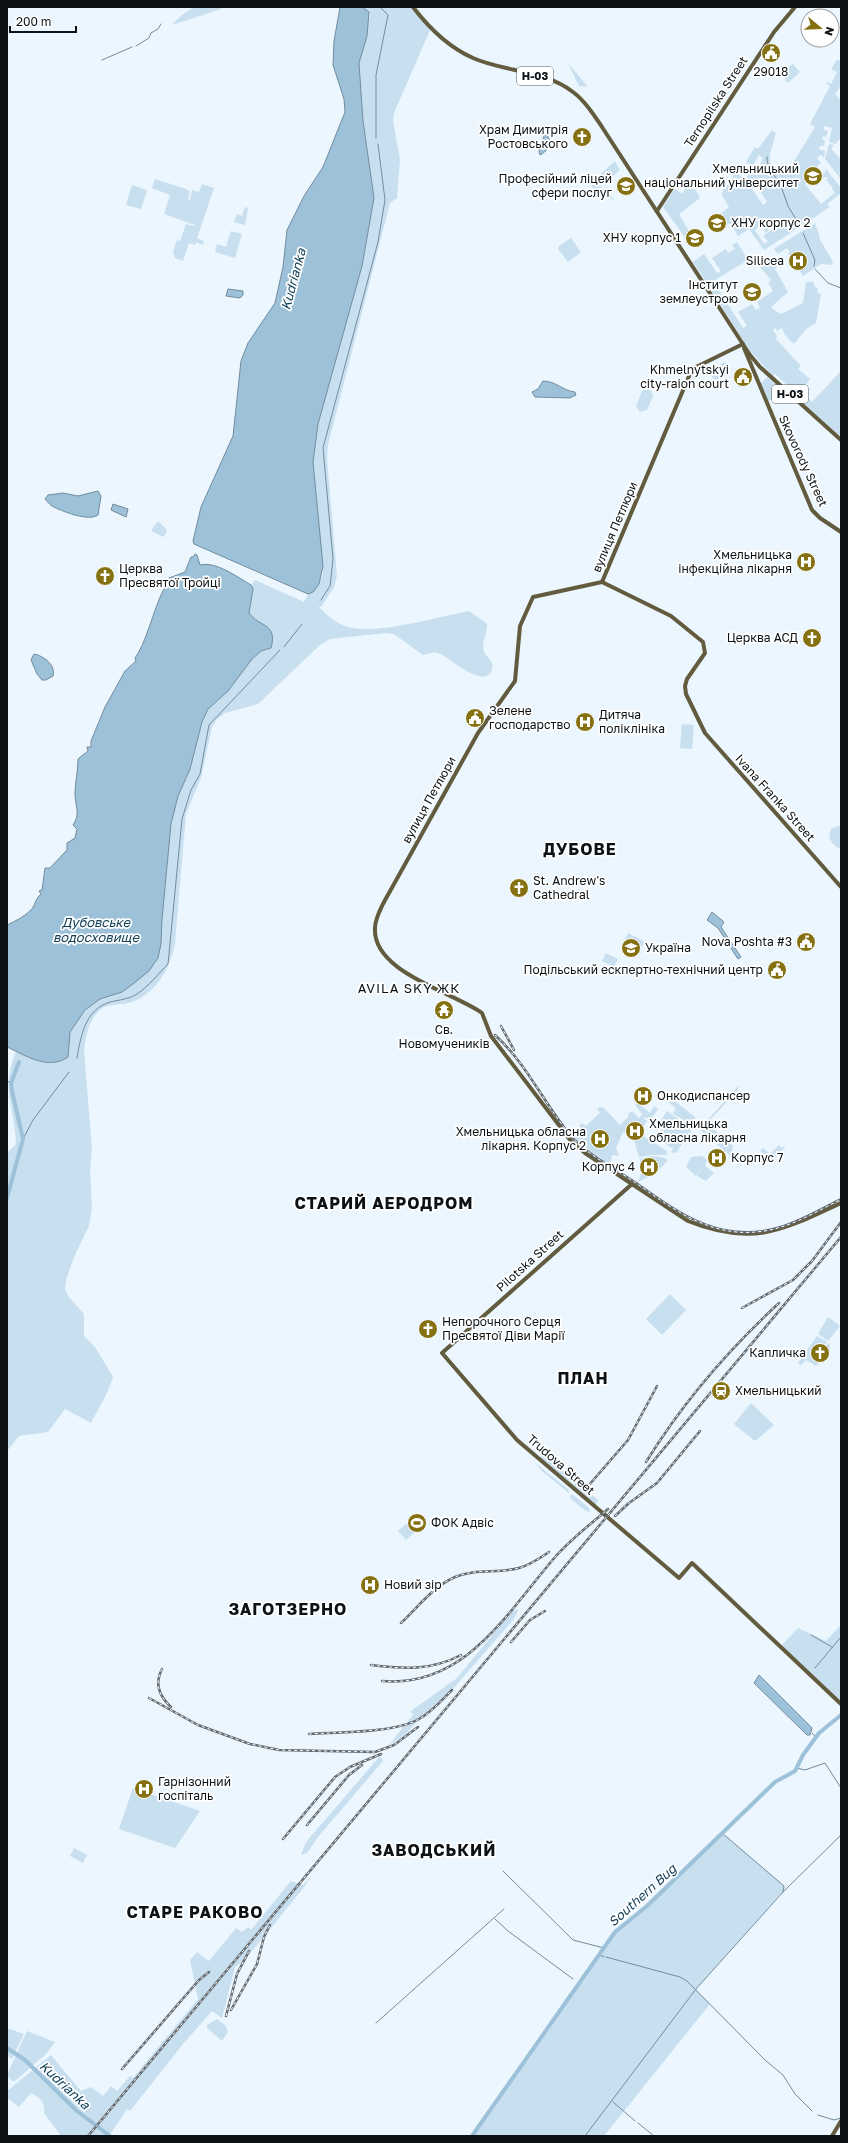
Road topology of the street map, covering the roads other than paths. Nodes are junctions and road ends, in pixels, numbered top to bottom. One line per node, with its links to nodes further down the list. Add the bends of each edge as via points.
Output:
1 (413, 7): 3 (main road, Н-03, via 433,32 466,55 550,80 572,91 596,118)
2 (795, 7): 3 (main road, Ternopilska Street, via 778,27)
3 (657, 211): 4 (main road, Н-03)
4 (743, 344): 5 (main road, Н-03); 6 (main road, Skovorody Street); 9 (main road, вулиця Петлюри, via 692,369)
5 (760, 367): 6 (main road, via 756,368); 7 (main road, Н-03)
6 (754, 374): 8 (main road, Skovorody Street, via 812,510)
7 (841, 440)
8 (841, 532)
9 (602, 582): 10 (main road, Ivana Franka Street, via 654,606 701,639 704,654 685,686 698,720 712,742); 11 (main road, вулиця Петлюри, via 533,597 520,626 515,682 478,733 384,902 374,929 377,942 393,964 482,1013 491,1036 571,1141)
10 (841, 887)
11 (632, 1184): 12 (main road, via 688,1221 707,1229 731,1233 755,1234 783,1229); 13 (main road, Pilotska Street)
12 (841, 1203)
13 (442, 1353): 14 (main road, Trudova Street, via 517,1440 679,1578 692,1563)
14 (841, 1703)
15 (841, 2121): 16 (main road)
16 (832, 2136)

